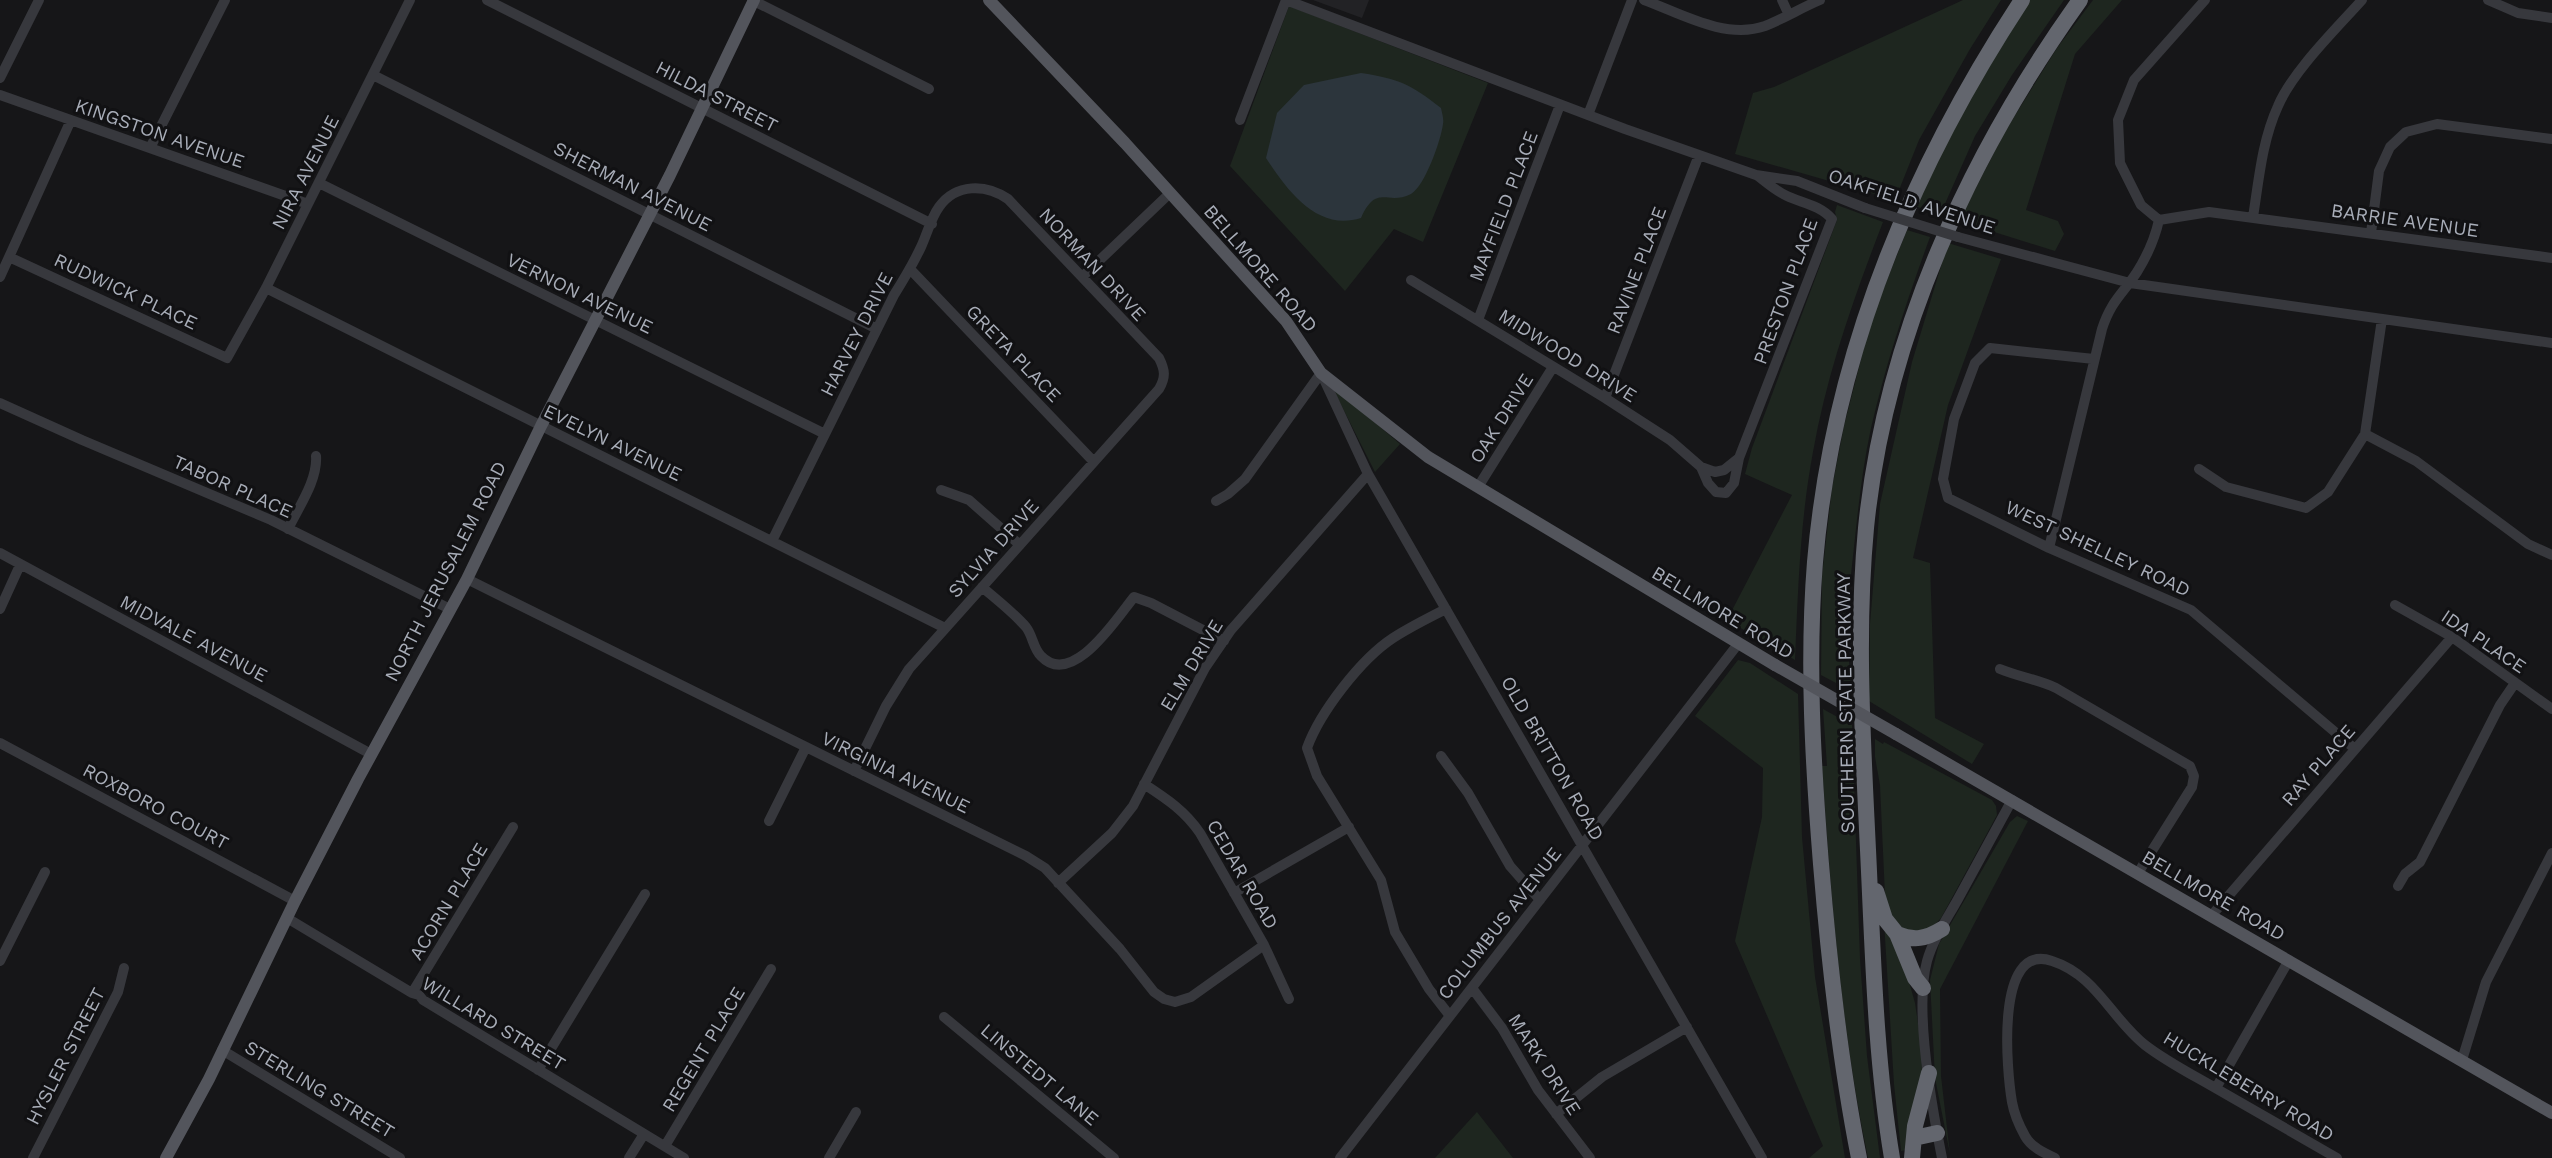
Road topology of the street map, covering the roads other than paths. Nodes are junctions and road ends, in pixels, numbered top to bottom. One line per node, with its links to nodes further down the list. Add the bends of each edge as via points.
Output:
1 (39, 0): 20 (street)
2 (225, 0): 29 (street)
3 (410, 0): 19 (street, NIRA AVENUE)
4 (487, 0): 24 (street, HILDA STREET)
5 (753, 0): 21 (street); 24 (main road, NORTH JERUSALEM ROAD)
6 (989, 0): 33 (main road, BELLMORE ROAD)
7 (1286, 0): 23 (street, OAKFIELD AVENUE); 27 (street)
8 (1632, 0): 25 (street)
9 (1644, 0): 17 (street, via 1728,29 1764,26)
10 (1782, 0): 17 (street)
11 (1819, 0): 17 (street)
12 (2022, 0): 154 (highway, SOUTHERN STATE PARKWAY, via 1948,123 1878,280 1845,383 1820,516 1812,614 1816,805 1835,1002)
13 (2080, 0): 106 (highway, SOUTHERN STATE PARKWAY, via 2020,88 1964,192 1922,295 1888,405 1870,496 1862,591)
14 (2205, 0): 38 (street, via 2134,80 2118,120 2120,163 2141,205)
15 (2362, 0): 37 (street, via 2278,104 2263,150)
16 (2488, 0): 18 (street, via 2518,13)
17 (1788, 13)
18 (2552, 18)
19 (373, 75): 32 (street, NIRA AVENUE); 36 (street, SHERMAN AVENUE)
20 (0, 78)
21 (929, 89)
22 (0, 95): 26 (street, KINGSTON AVENUE)
23 (1560, 105): 25 (street, OAKFIELD AVENUE); 51 (street, MAYFIELD PLACE)
24 (701, 108): 36 (main road, NORTH JERUSALEM ROAD); 39 (street, HILDA STREET)
25 (1588, 115): 30 (street, OAKFIELD AVENUE)
26 (71, 120): 29 (street, KINGSTON AVENUE); 41 (street)
27 (1240, 120)
28 (2552, 139): 40 (street, via 2437,124 2406,132 2390,147 2379,171)
29 (150, 148): 35 (street, KINGSTON AVENUE)
30 (1699, 155): 31 (street, OAKFIELD AVENUE); 59 (street, RAVINE PLACE)
31 (1756, 174): 47 (street, OAKFIELD AVENUE, bridge, via 1797,181 1958,237); 65 (street, PRESTON PLACE, via 1832,219)
32 (319, 183): 35 (street, NIRA AVENUE); 50 (street, VERNON AVENUE)
33 (1170, 193): 45 (street); 58 (main road, BELLMORE ROAD, via 1286,321)
34 (1002, 195): 39 (street, HARVEY DRIVE, via 966,188 948,197); 45 (street, NORMAN DRIVE)
35 (308, 204): 48 (street, NIRA AVENUE)
36 (650, 215): 50 (main road, NORTH JERUSALEM ROAD); 52 (street, SHERMAN AVENUE)
37 (2253, 216): 38 (street, BARRIE AVENUE, via 2209,212); 40 (street, BARRIE AVENUE)
38 (2160, 220): 47 (street)
39 (932, 224): 43 (street, HARVEY DRIVE)
40 (2371, 233): 42 (street, BARRIE AVENUE)
41 (9, 257): 44 (street); 54 (street, RUDWICK PLACE)
42 (2552, 258)
43 (910, 269): 52 (street, HARVEY DRIVE); 66 (street, GRETA PLACE)
44 (0, 277)
45 (1082, 277): 55 (street, NORMAN DRIVE)
46 (1411, 280): 51 (street, MIDWOOD DRIVE)
47 (2130, 283): 49 (street, OAKFIELD AVENUE); 56 (street, via 2108,311)
48 (266, 288): 54 (street, NIRA AVENUE); 61 (street, EVELYN AVENUE)
49 (2382, 319): 53 (street, OAKFIELD AVENUE); 62 (street)
50 (596, 320): 61 (main road, NORTH JERUSALEM ROAD); 63 (street, VERNON AVENUE)
51 (1478, 320): 57 (street, MIDWOOD DRIVE)
52 (877, 329): 63 (street, HARVEY DRIVE)
53 (2552, 343)
54 (227, 358)
55 (1158, 358): 66 (street, SYLVIA DRIVE, via 1164,366 1159,389)
56 (2094, 359): 76 (street); 76 (street, WEST SHELLEY ROAD, via 1990,348 1975,363 1954,419 1943,479 1948,498)
57 (1553, 367): 59 (street, MIDWOOD DRIVE); 70 (street, OAK DRIVE)
58 (1321, 373): 69 (street, OLD BRITTON ROAD); 70 (main road, BELLMORE ROAD, via 1408,443); 72 (street, via 1245,478)
59 (1605, 398): 67 (street, MIDWOOD DRIVE, via 1670,440)
60 (0, 403): 73 (street, TABOR PLACE)
61 (541, 426): 74 (street, EVELYN AVENUE); 80 (main road, NORTH JERUSALEM ROAD)
62 (2365, 433): 68 (street, via 2328,492 2306,508 2226,487); 78 (street, via 2416,461 2528,544)
63 (825, 434): 74 (street, HARVEY DRIVE)
64 (316, 456): 73 (street, via 313,477)
65 (1739, 458): 67 (street, via 1724,470); 67 (street, MIDWOOD DRIVE, via 1734,483 1726,493 1712,489)
66 (1094, 462): 75 (street, SYLVIA DRIVE)
67 (1701, 467)
68 (2199, 469)
69 (1368, 474): 85 (street, OLD BRITTON ROAD); 88 (street, ELM DRIVE)
70 (1478, 487): 89 (main road, BELLMORE ROAD)
71 (941, 490): 75 (street, via 969,499)
72 (1216, 501)
73 (288, 529): 83 (street, TABOR PLACE)
74 (772, 541): 86 (street, EVELYN AVENUE)
75 (1020, 545): 81 (street, SYLVIA DRIVE)
76 (2049, 548): 95 (street, WEST SHELLEY ROAD, via 2191,610)
77 (0, 553): 79 (street, MIDVALE AVENUE)
78 (2552, 555)
79 (20, 565): 84 (street); 96 (street, MIDVALE AVENUE)
80 (467, 579): 83 (main road, NORTH JERUSALEM ROAD); 94 (street, VIRGINIA AVENUE)
81 (982, 587): 86 (street, SYLVIA DRIVE); 88 (street, via 1028,629 1041,656 1055,664 1066,664 1089,651 1134,597)
82 (2395, 605): 87 (street, IDA PLACE)
83 (450, 608): 96 (main road, NORTH JERUSALEM ROAD)
84 (0, 609)
85 (1446, 609): 103 (street, via 1392,638 1374,654 1312,733 1307,748 1310,762); 104 (street, OLD BRITTON ROAD)
86 (945, 628): 98 (street, SYLVIA DRIVE, via 898,685)
87 (2452, 637): 91 (street, IDA PLACE); 95 (street, RAY PLACE)
88 (1224, 640): 99 (street, ELM DRIVE)
89 (1738, 644): 100 (main road, BELLMORE ROAD, bridge); 104 (street, COLUMBUS AVENUE)
90 (2000, 669): 109 (street, via 2056,688 2190,766 2192,787)
91 (2515, 683): 92 (street, IDA PLACE); 111 (street, via 2420,862)
92 (2552, 709)
93 (0, 743): 115 (street, ROXBORO COURT)
94 (806, 747): 98 (street, VIRGINIA AVENUE); 101 (street)
95 (2355, 749): 116 (street, RAY PLACE)
96 (371, 754): 115 (main road, NORTH JERUSALEM ROAD)
97 (1441, 756): 114 (street, via 1510,866)
98 (854, 771): 110 (street, VIRGINIA AVENUE, via 1026,856)
99 (1144, 784): 110 (street, ELM DRIVE, via 1112,834); 112 (street, CEDAR ROAD, via 1189,816)
100 (2012, 800): 109 (main road, BELLMORE ROAD); 118 (street)
101 (769, 821)
102 (513, 827): 127 (street, ACORN PLACE)
103 (1349, 827): 112 (street); 129 (street, via 1381,880 1395,932)
104 (1583, 844): 114 (street, COLUMBUS AVENUE); 131 (street, OLD BRITTON ROAD)
105 (2552, 853): 107 (street)
106 (1868, 858): 119 (highway, via 1881,909); 155 (highway, SOUTHERN STATE PARKWAY, via 1877,1026)
107 (2549, 867): 133 (street, via 2486,982)
108 (45, 872): 122 (street)
109 (2138, 873): 116 (main road, BELLMORE ROAD)
110 (1058, 883): 120 (street, VIRGINIA AVENUE, via 1164,999 1175,1002 1191,997)
111 (2398, 886)
112 (1234, 893): 120 (street, CEDAR ROAD)
113 (645, 894): 134 (street)
114 (1540, 900): 125 (street, COLUMBUS AVENUE)
115 (295, 901): 117 (main road, NORTH JERUSALEM ROAD)
116 (2212, 915): 121 (main road, BELLMORE ROAD)
117 (286, 918): 127 (street, WILLARD STREET); 132 (main road, NORTH JERUSALEM ROAD)
118 (1941, 929): 119 (highway, via 1923,938); 126 (street)
119 (1897, 934): 126 (highway)
120 (1264, 945): 128 (street, CEDAR ROAD)
121 (2290, 960): 133 (main road, BELLMORE ROAD); 136 (street)
122 (0, 961)
123 (124, 968): 144 (street, HYSLER STREET, via 118,992)
124 (771, 970): 143 (street, REGENT PLACE)
125 (1472, 988): 129 (street, COLUMBUS AVENUE); 139 (street, MARK DRIVE)
126 (1923, 988): 135 (street)
127 (412, 993): 134 (street, WILLARD STREET)
128 (1289, 999)
129 (1450, 1016): 151 (street, COLUMBUS AVENUE)
130 (944, 1017): 150 (street, LINSTEDT LANE)
131 (1687, 1027): 139 (street, via 1602,1077); 153 (street, OLD BRITTON ROAD)
132 (222, 1050): 145 (main road, NORTH JERUSALEM ROAD); 146 (street, STERLING STREET)
133 (2462, 1060): 138 (main road, BELLMORE ROAD)
134 (538, 1070): 141 (street, WILLARD STREET)
135 (1929, 1073): 140 (street); 142 (highway)
136 (2216, 1088): 158 (street, HUCKLEBERRY ROAD, via 2144,1044 2090,982 2052,960 2033,960 2022,970 2009,1002 2005,1037 2012,1104 2026,1139); 159 (street, HUCKLEBERRY ROAD)
137 (856, 1112): 149 (street)
138 (2552, 1113)
139 (1556, 1114): 152 (street, MARK DRIVE)
140 (1937, 1133): 142 (highway); 157 (street)
141 (644, 1134): 143 (street, WILLARD STREET); 147 (street)
142 (1914, 1138): 156 (highway)
143 (665, 1146): 148 (street, WILLARD STREET)
144 (33, 1158)
145 (166, 1158)
146 (400, 1158)
147 (629, 1158)
148 (684, 1158)
149 (829, 1158)
150 (1114, 1158)
151 (1340, 1158)
152 (1590, 1158)
153 (1762, 1158)
154 (1859, 1158)
155 (1892, 1158)
156 (1912, 1158)
157 (1942, 1158)
158 (2054, 1158)
159 (2337, 1158)

